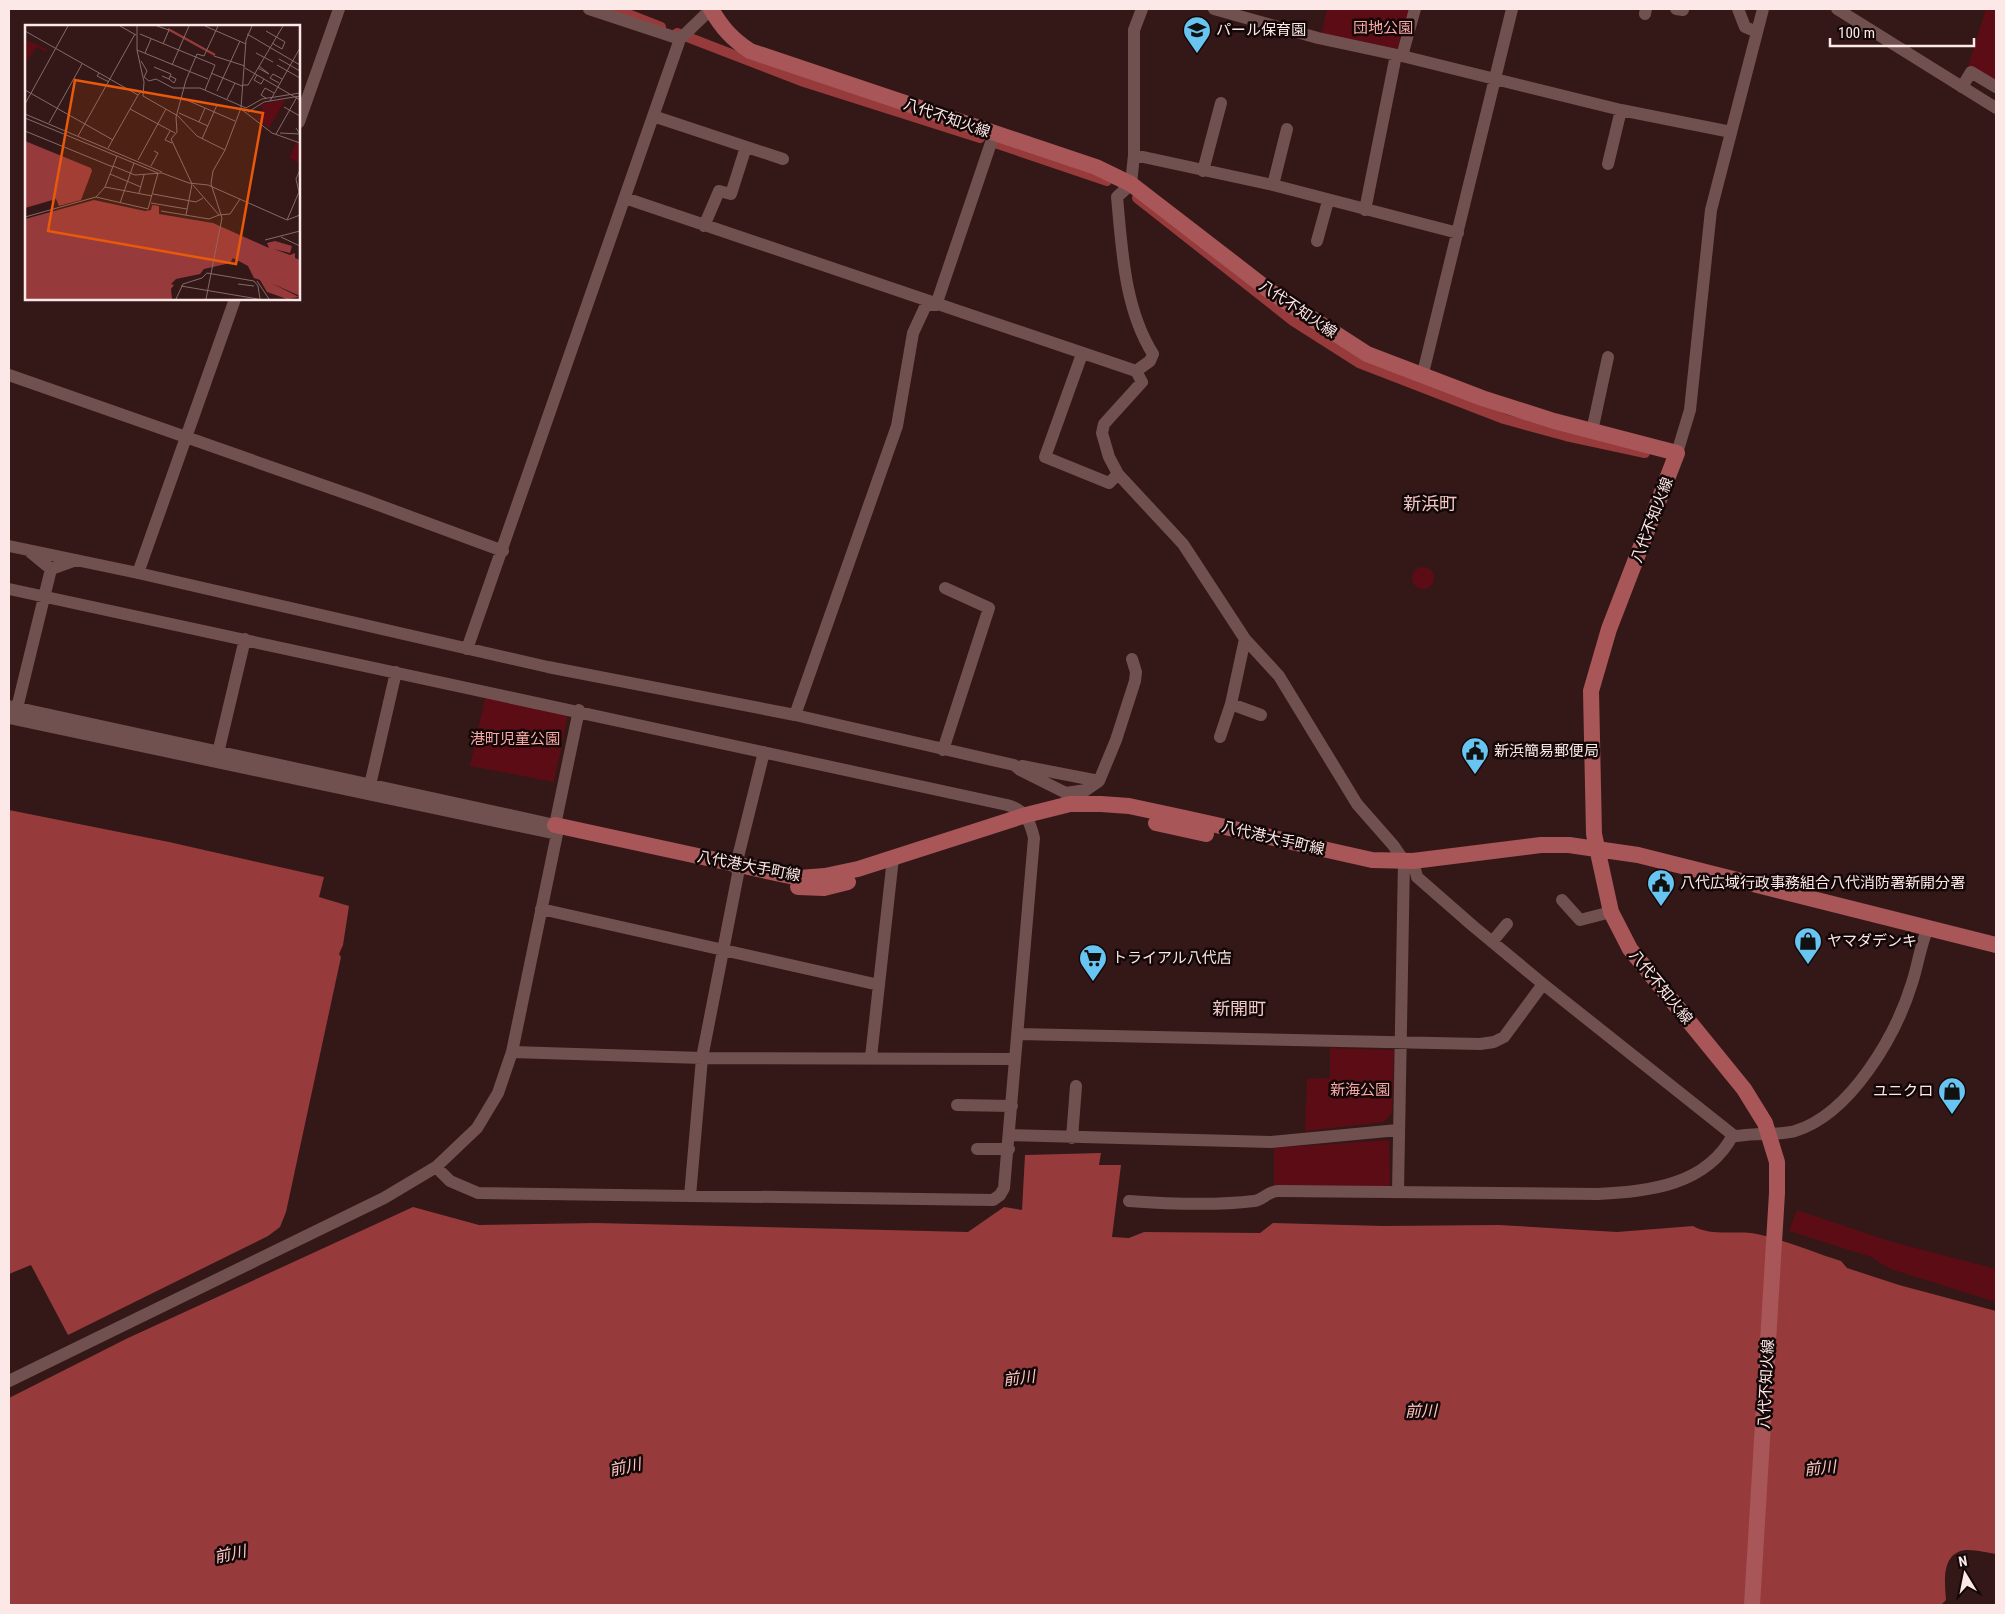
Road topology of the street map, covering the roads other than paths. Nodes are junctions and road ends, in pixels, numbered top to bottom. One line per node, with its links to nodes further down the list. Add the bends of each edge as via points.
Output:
1 (339, 9): 22 (street)
2 (589, 9): 13 (street)
3 (711, 9): 13 (street); 25 (main road, 八代不知火線, via 734,41 750,51)
4 (1142, 9): 27 (street, via 1134,30)
5 (1214, 9): 14 (street)
6 (1415, 9): 14 (street)
7 (1512, 9): 15 (street)
8 (1738, 9): 12 (street, via 1745,27)
9 (1763, 9): 12 (street)
10 (1837, 9): 11 (street)
11 (1853, 12): 16 (street)
12 (1757, 32): 24 (street)
13 (680, 39): 21 (street)
14 (1399, 56): 15 (street); 35 (street)
15 (1495, 79): 20 (street); 37 (street)
16 (1962, 87): 17 (street, via 1971,72); 19 (street)
17 (1996, 87)
18 (1221, 103): 30 (street)
19 (1996, 108)
20 (1621, 110): 24 (street); 29 (street)
21 (653, 116): 26 (street); 33 (street)
22 (300, 119)
23 (1287, 129): 32 (street)
24 (1731, 132): 48 (street, via 1711,210 1690,410)
25 (994, 134): 31 (main road, 八代不知火線, via 1096,167); 40 (street)
26 (746, 147): 28 (street); 36 (street, via 731,194 719,191)
27 (1134, 155): 30 (street); 31 (street)
28 (783, 159)
29 (1608, 164)
30 (1203, 171): 32 (street)
31 (1131, 184): 43 (street, via 1117,197 1123,260 1141,331 1153,354 1150,361); 45 (main road, 八代不知火線, via 1279,298 1366,354)
32 (1273, 185): 34 (street)
33 (625, 198): 36 (street); 52 (street)
34 (1328, 201): 35 (street); 38 (street)
35 (1365, 210): 37 (street)
36 (704, 226): 40 (street)
37 (1458, 233): 45 (street)
38 (1317, 241)
39 (235, 300): 47 (street)
40 (936, 304): 41 (street); 67 (street, via 926,305 913,333 897,426)
41 (1082, 354): 43 (street); 49 (street, via 1045,457 1109,482)
42 (1608, 357): 46 (street)
43 (1136, 371): 49 (street, via 1142,382 1104,424 1102,433)
44 (9, 376): 47 (street)
45 (1422, 377): 46 (main road, 八代不知火線)
46 (1592, 431): 48 (main road, 八代不知火線)
47 (186, 436): 52 (street); 55 (street)
48 (1677, 453): 79 (main road, 八代不知火線, via 1609,629 1591,692)
49 (1118, 474): 60 (street, via 1183,544)
50 (9, 546): 51 (street)
51 (28, 550): 53 (street); 54 (street)
52 (503, 551): 61 (street)
53 (76, 560): 54 (street); 55 (street)
54 (51, 569): 58 (street)
55 (138, 573): 61 (street)
56 (9, 588): 58 (street)
57 (945, 588): 70 (street, via 989,608)
58 (45, 596): 59 (street); 66 (street)
59 (245, 639): 63 (street); 72 (street)
60 (1245, 640): 64 (street); 81 (street, via 1279,676 1357,804)
61 (467, 649): 67 (street)
62 (1132, 658): 74 (street, via 1135,681)
63 (396, 672): 65 (street); 75 (street)
64 (1231, 704): 68 (street); 69 (street)
65 (578, 710): 71 (street); 78 (street)
66 (12, 711): 72 (street); 78 (street)
67 (795, 715): 70 (street)
68 (1261, 715)
69 (1220, 737)
70 (943, 750): 73 (street)
71 (764, 752): 77 (street, via 1007,805 1018,808); 82 (street)
72 (218, 753): 75 (street)
73 (1014, 765): 74 (street); 76 (street)
74 (1099, 781): 76 (street)
75 (370, 785): 78 (street)
76 (1068, 799): 77 (main road, 八代港大手町線); 81 (main road, 八代港大手町線, via 1129,806)
77 (1028, 820): 80 (main road, 八代港大手町線); 81 (main road, 八代港大手町線, via 1103,813 1372,869); 94 (street, via 1034,838)
78 (556, 830): 82 (main road, 八代港大手町線); 84 (street)
79 (1597, 854): 81 (main road, 八代港大手町線, via 1569,845 1541,845); 85 (main road, 八代不知火線); 87 (main road, 八代港大手町線, via 1638,855)
80 (892, 863): 82 (main road, 八代港大手町線, via 824,888 795,887); 93 (street)
81 (1409, 866): 88 (street, via 1417,877); 95 (street)
82 (737, 870): 90 (street)
83 (1562, 900): 85 (street, via 1580,920)
84 (541, 909): 90 (street); 96 (street)
85 (1611, 912): 114 (main road, 八代不知火線, via 1630,949 1744,1089 1765,1123 1777,1162)
86 (1508, 924): 88 (street)
87 (1926, 933): 89 (main road, 八代港大手町線); 91 (main road, 八代港大手町線); 105 (street, via 1899,1017 1845,1099 1818,1120 1795,1130)
88 (1492, 942): 92 (street)
89 (1996, 945)
90 (724, 948): 93 (street); 98 (street)
91 (1996, 955)
92 (1543, 984): 95 (street, via 1504,1037 1494,1042); 105 (street)
93 (879, 985): 97 (street)
94 (1018, 1034): 95 (street); 99 (street)
95 (1401, 1043): 103 (street)
96 (512, 1052): 98 (street); 109 (street, via 498,1092 477,1128)
97 (871, 1057): 98 (street); 99 (street)
98 (702, 1058): 111 (street)
99 (1015, 1059): 102 (street)
100 (1076, 1086): 106 (street)
101 (957, 1105): 102 (street)
102 (1012, 1106): 104 (street)
103 (1398, 1130): 106 (street, via 1271,1142); 110 (street)
104 (1010, 1135): 106 (street); 108 (street)
105 (1733, 1135): 110 (street, via 1728,1145 1703,1168 1673,1185 1643,1192)
106 (1072, 1138)
107 (977, 1149): 108 (street)
108 (1008, 1149): 111 (street, via 1004,1188 993,1200)
109 (436, 1167): 111 (street, via 450,1181 478,1193); 113 (street, via 384,1198)
110 (1398, 1192): 112 (street, via 1278,1190 1256,1201)
111 (690, 1196)
112 (1130, 1202)
113 (9, 1380)
114 (1752, 1605)

